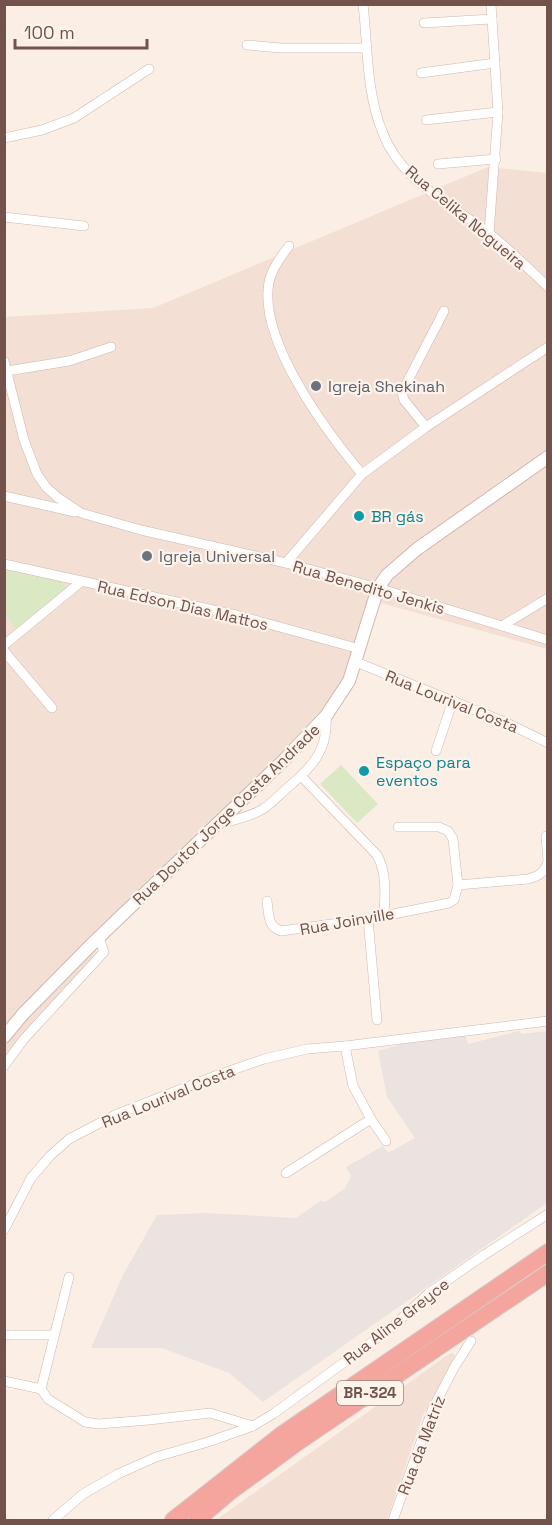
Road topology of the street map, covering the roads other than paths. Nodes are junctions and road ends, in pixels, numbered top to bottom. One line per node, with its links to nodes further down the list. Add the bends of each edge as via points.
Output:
1 (363, 4): 6 (street, Rua Celika Nogueira)
2 (491, 4): 3 (street)
3 (492, 19): 4 (street); 7 (street)
4 (424, 23)
5 (247, 45): 6 (street)
6 (367, 48): 17 (street, Rua Celika Nogueira, via 371,93 387,144 412,176)
7 (495, 63): 9 (street); 10 (street)
8 (149, 69): 12 (street, via 74,118)
9 (421, 73)
10 (498, 112): 11 (street); 13 (street)
11 (426, 120)
12 (4, 138)
13 (496, 159): 14 (street); 17 (street)
14 (438, 164)
15 (4, 217): 16 (street)
16 (84, 226)
17 (489, 234): 19 (street, Rua Celika Nogueira)
18 (289, 246): 26 (street, via 269,282 273,326 289,366)
19 (548, 287)
20 (444, 310): 24 (street, via 402,392)
21 (111, 347): 23 (street, via 69,361)
22 (548, 347): 24 (street)
23 (6, 366): 28 (street, Rua Benedito Jenkis, via 24,440 37,474 51,492)
24 (426, 427): 26 (street)
25 (548, 457): 32 (main road, Rua Doutor Jorge Costa Andrade, via 417,549)
26 (362, 474): 29 (street)
27 (4, 496): 28 (street)
28 (81, 513): 29 (street, Rua Benedito Jenkis)
29 (286, 563): 32 (street, Rua Benedito Jenkis)
30 (4, 564): 31 (street, Rua Edson Dias Mattos)
31 (82, 581): 36 (street); 37 (street, Rua Edson Dias Mattos, via 236,615)
32 (378, 588): 34 (street, Rua Benedito Jenkis); 37 (main road, Rua Doutor Jorge Costa Andrade)
33 (548, 598): 34 (street)
34 (502, 626): 35 (street, Rua Benedito Jenkis)
35 (548, 640)
36 (4, 645)
37 (360, 650): 39 (main road, Rua Doutor Jorge Costa Andrade)
38 (4, 651): 41 (street)
39 (356, 662): 40 (street, Rua Lourival Costa); 42 (main road, Rua Doutor Jorge Costa Andrade, via 342,695)
40 (453, 700): 43 (street, Rua Lourival Costa); 44 (street)
41 (52, 708)
42 (326, 716): 45 (street, via 321,752); 46 (main road, Rua Doutor Jorge Costa Andrade)
43 (548, 743)
44 (436, 751)
45 (302, 776): 46 (street, via 264,808); 52 (street, via 377,855 384,876)
46 (217, 824): 54 (main road, Rua Doutor Jorge Costa Andrade)
47 (398, 827): 50 (street, via 439,827 448,831 453,839)
48 (546, 836): 49 (street)
49 (548, 861): 50 (street, via 545,871 528,879)
50 (458, 885): 52 (street, Rua Joinville, via 456,896 449,903)
51 (267, 901): 53 (street, Rua Joinville, via 270,922 281,931)
52 (384, 915): 53 (street, Rua Joinville)
53 (368, 920): 55 (street)
54 (99, 938): 57 (main road, Rua Doutor Jorge Costa Andrade); 59 (street, via 104,952)
55 (378, 1020)
56 (548, 1021): 58 (street, Rua Lourival Costa)
57 (4, 1037)
58 (345, 1046): 60 (street, via 353,1086); 64 (street, Rua Lourival Costa, via 307,1048 264,1059 115,1115 69,1139 32,1178)
59 (4, 1066)
60 (371, 1119): 61 (street); 62 (street)
61 (386, 1141)
62 (286, 1173)
63 (548, 1214): 73 (street, Rua Aline Greyce, via 429,1293 390,1329)
64 (4, 1230)
65 (547, 1252): 75 (highway, BR-324, via 281,1435)
66 (548, 1273): 76 (highway, BR-324, via 301,1440)
67 (69, 1277): 69 (street)
68 (4, 1335): 69 (street)
69 (54, 1335): 72 (street)
70 (471, 1341): 77 (street, Rua da Matriz, via 433,1408)
71 (4, 1381): 72 (street)
72 (41, 1389): 73 (street, via 48,1400 85,1422 210,1413)
73 (253, 1426): 74 (street, Rua Aline Greyce, via 156,1457 118,1474 83,1494)
74 (53, 1521)
75 (172, 1521)
76 (197, 1521)
77 (393, 1521)

